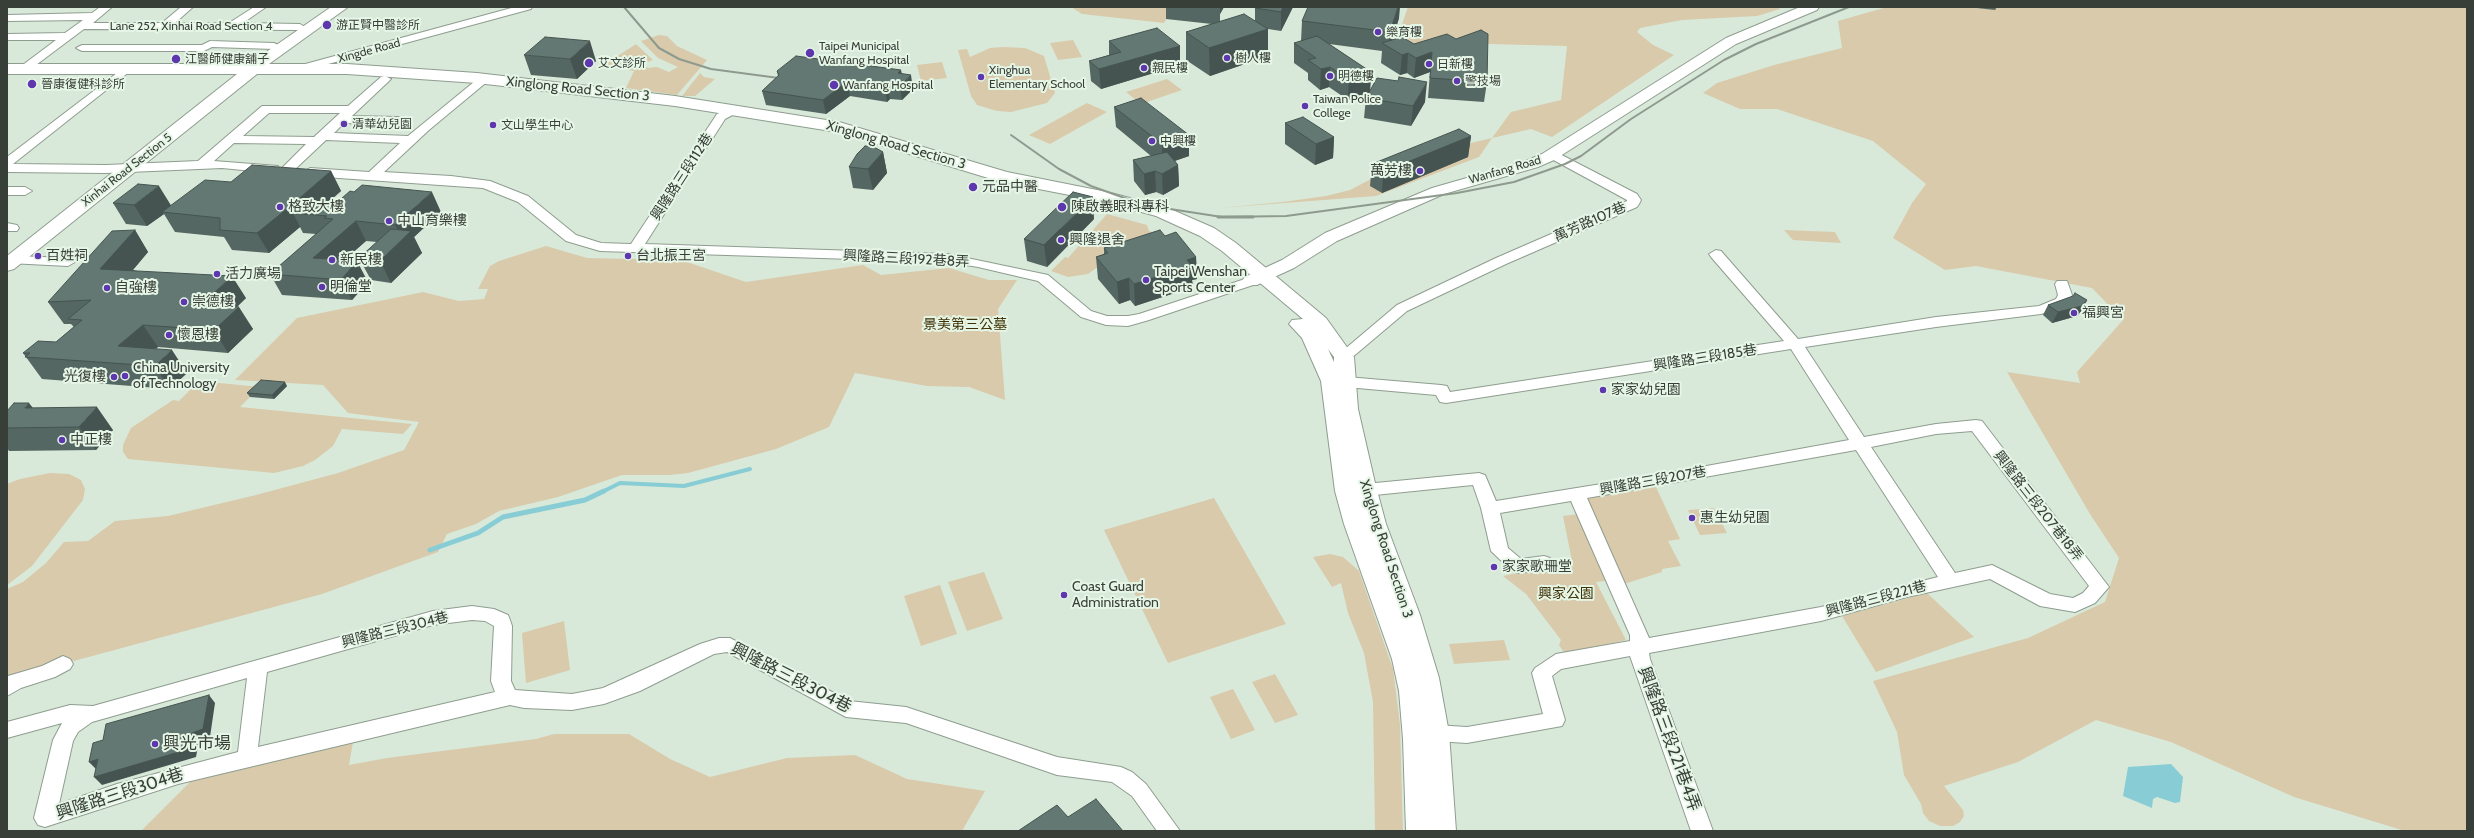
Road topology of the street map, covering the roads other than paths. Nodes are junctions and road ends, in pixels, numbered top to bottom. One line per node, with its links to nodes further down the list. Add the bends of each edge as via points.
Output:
1 (107, 7): 8 (street)
2 (188, 7): 11 (street)
3 (261, 7): 12 (street)
4 (330, 7): 13 (main road)
5 (342, 7): 23 (main road)
6 (527, 7): 18 (street, Xingde Road)
7 (1812, 7): 35 (street, Wanfang Road, via 1730,41)
8 (96, 16): 9 (street); 10 (street)
9 (7, 18)
10 (82, 26): 11 (street, Lane 252, Xinhai Road Section 4); 14 (street)
11 (165, 26): 12 (street, Lane 252, Xinhai Road Section 4)
12 (232, 26): 13 (street, Lane 252, Xinhai Road Section 4)
13 (300, 27): 16 (main road)
14 (69, 36): 15 (street); 21 (street)
15 (7, 37)
16 (274, 46): 17 (street, via 210,44 204,48); 23 (main road)
17 (82, 48)
18 (365, 52): 19 (street, Xingde Road); 24 (street)
19 (302, 68): 23 (main road, Xinglong Road Section 3); 24 (main road, Xinglong Road Section 3)
20 (7, 69): 21 (main road)
21 (24, 69): 22 (main road)
22 (121, 72): 23 (main road); 25 (main road); 36 (street)
23 (244, 72): 24 (main road, Xinglong Road Section 3); 39 (main road, Xinhai Road Section 5)
24 (344, 72): 26 (main road, Xinglong Road Section 3); 27 (main road, Xinglong Road Section 3)
25 (7, 75)
26 (385, 79): 27 (main road, Xinglong Road Section 3); 28 (street)
27 (479, 83): 29 (main road, Xinglong Road Section 3); 34 (street)
28 (350, 110): 30 (street); 32 (street, via 266,109)
29 (728, 114): 44 (street, 興隆路三段112巷); 48 (main road, Xinglong Road Section 3, via 834,136 994,186 1112,210 1148,221 1190,239)
30 (340, 119): 31 (street); 33 (street)
31 (398, 122)
32 (231, 139): 33 (street); 37 (street)
33 (321, 139): 34 (street); 40 (street)
34 (411, 140): 41 (street)
35 (1552, 154): 48 (street, Wanfang Road, via 1532,164 1438,190 1331,237 1300,258); 51 (street, 萬芳路107巷, via 1632,197 1632,204 1501,261 1402,308)
36 (7, 163)
37 (202, 164): 39 (street, 興隆路三段192巷8弄); 40 (street, 興隆路三段192巷8弄)
38 (7, 168): 39 (street, 興隆路三段192巷8弄)
39 (123, 168): 46 (main road, Xinhai Road Section 5)
40 (286, 170): 41 (street, 興隆路三段192巷8弄)
41 (371, 177): 44 (street, 興隆路三段192巷8弄, via 485,184 523,199 571,238 600,247)
42 (7, 191): 43 (street)
43 (25, 191)
44 (635, 249): 48 (street, 興隆路三段192巷8弄, via 964,260 1043,278 1086,314 1117,321 1144,317)
45 (1716, 254): 50 (street)
46 (9, 259): 47 (street)
47 (68, 262)
48 (1257, 278): 51 (main road, Xinglong Road Section 3, via 1319,322); 52 (main road, Xinglong Road Section 3, via 1311,335)
49 (2062, 284): 50 (street, 興隆路三段185巷, via 2065,296 2062,302 2054,307)
50 (1795, 344): 52 (street, 興隆路三段185巷, via 1446,398 1441,390); 54 (street)
51 (1344, 357): 52 (main road, Xinglong Road Section 3)
52 (1339, 381): 55 (main road, Xinglong Road Section 3)
53 (1976, 425): 54 (street, 興隆路三段207巷, via 1936,429); 60 (street, 興隆路三段207巷18弄)
54 (1860, 443): 56 (street, 興隆路三段207巷); 59 (street)
55 (1356, 491): 57 (street, via 1479,479); 68 (main road, Xinglong Road Section 3, via 1374,524 1422,660); 71 (main road, Xinglong Road Section 3, via 1356,524 1405,659 1412,691)
56 (1577, 494): 57 (street, 興隆路三段207巷); 61 (street, via 1640,635)
57 (1490, 508): 58 (street, via 1500,551 1518,566)
58 (1544, 563)
59 (1950, 580): 60 (street, 興隆路三段221巷, via 1992,572 2046,601 2075,605 2089,598); 61 (street, 興隆路三段221巷, via 1821,614)
60 (2100, 587)
61 (1638, 646): 68 (street, 興隆路三段221巷, via 1556,662 1542,673 1555,720 1467,735); 73 (street, 興隆路三段221巷4弄, via 1640,659)
62 (63, 664): 64 (street, via 48,672 15,682)
63 (258, 667): 65 (street, 興隆路三段304巷, via 434,618 472,613 487,614 496,617 503,626 501,681 505,694); 66 (street, 興隆路三段304巷); 69 (street)
64 (7, 688)
65 (510, 697): 69 (street, 興隆路三段304巷); 70 (street, 興隆路三段304巷, via 572,702 597,698 633,685 707,649 730,645 846,709 906,715 1057,766 1114,773 1125,778 1139,790)
66 (96, 712): 67 (street, via 70,713); 69 (street, 興隆路三段304巷, via 78,721 65,736 45,818 117,793)
67 (7, 730)
68 (1435, 733): 72 (main road, Xinglong Road Section 3)
69 (247, 758)
70 (1169, 831)
71 (1421, 831)
72 (1441, 831)
73 (1702, 831)

